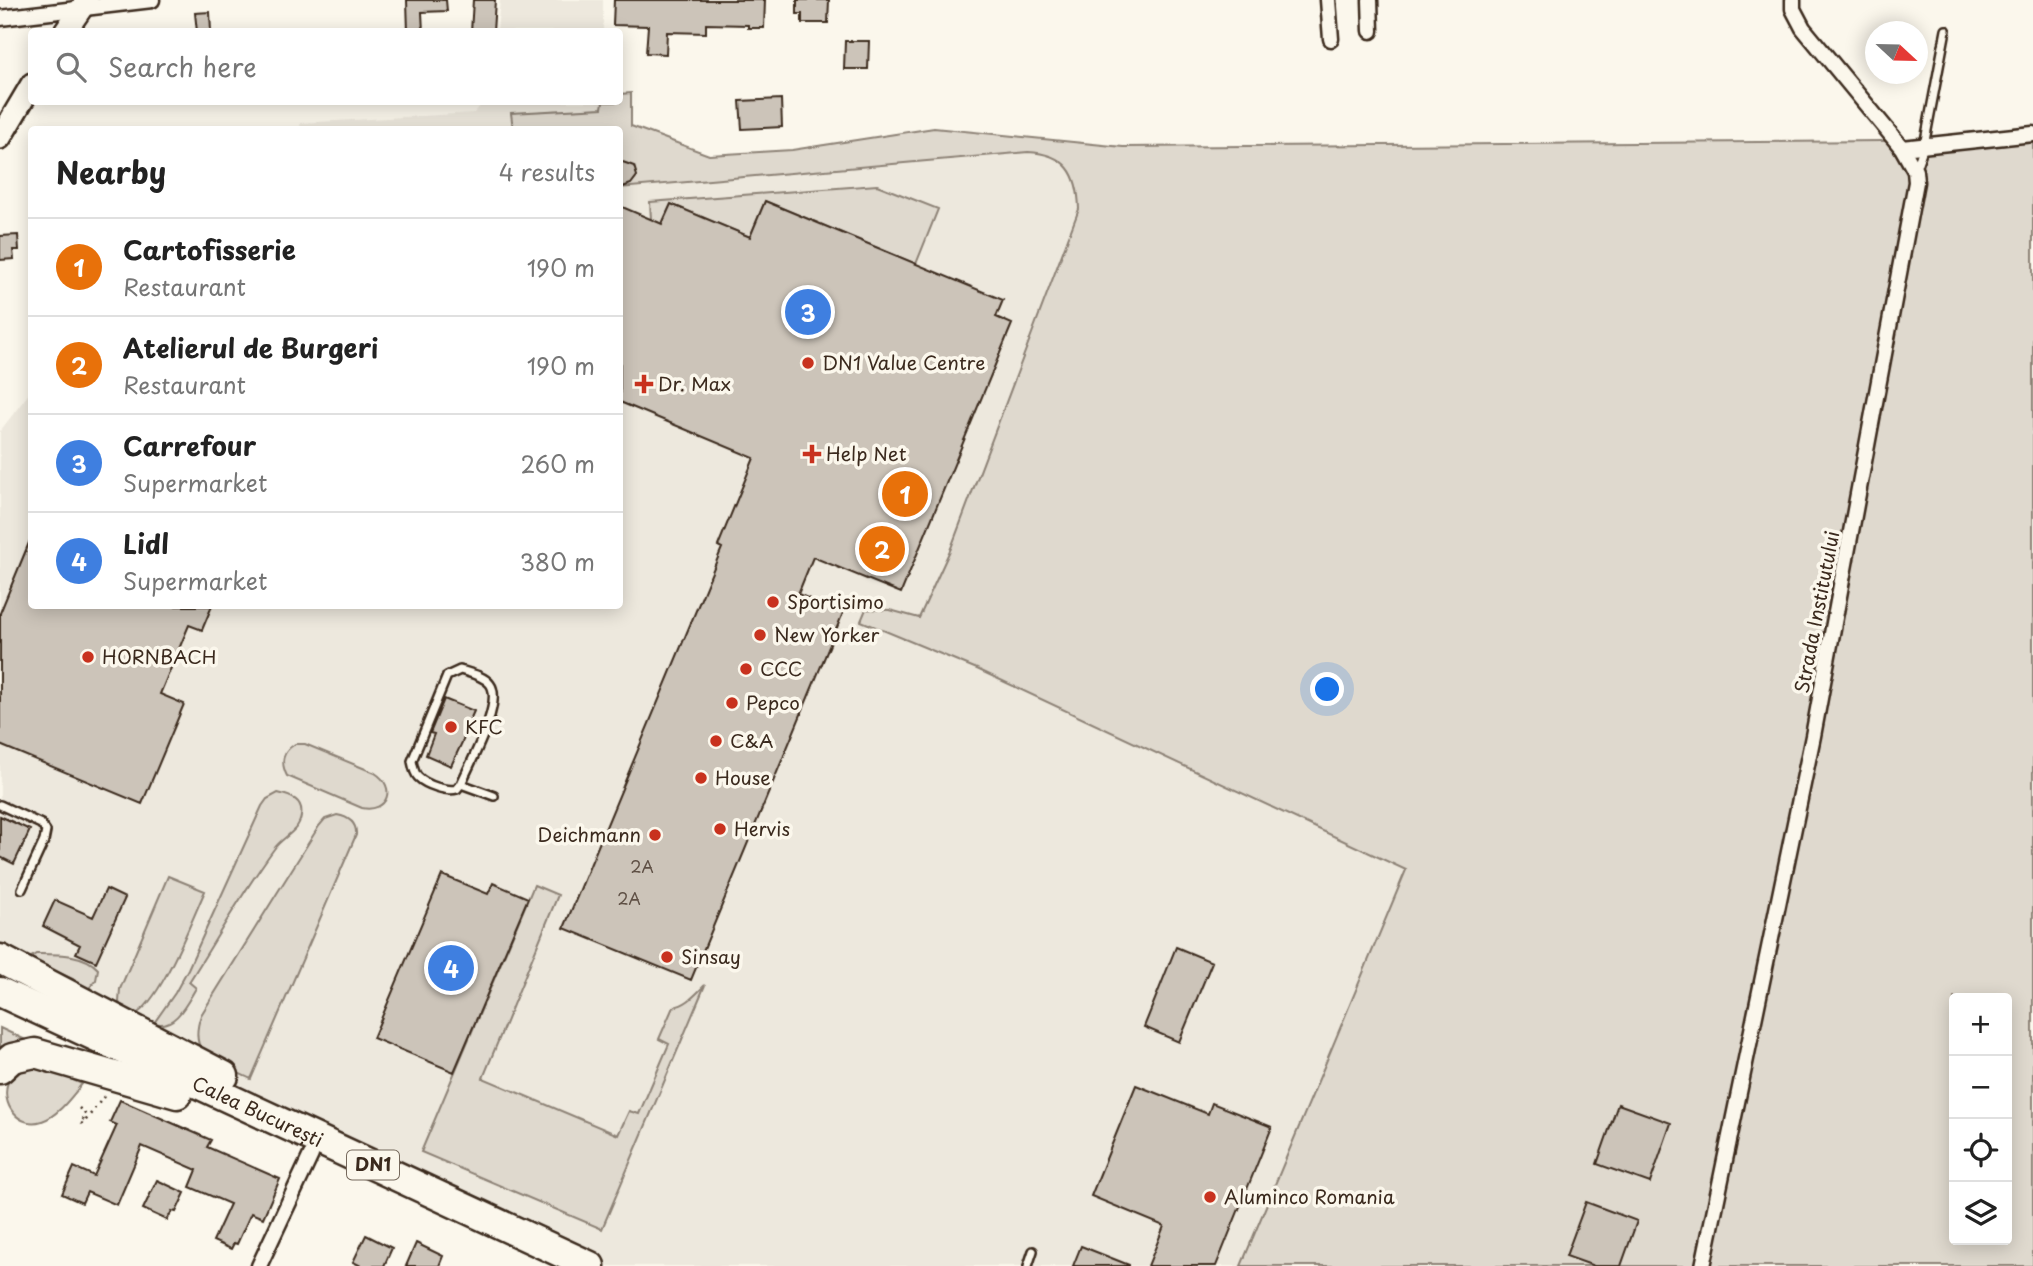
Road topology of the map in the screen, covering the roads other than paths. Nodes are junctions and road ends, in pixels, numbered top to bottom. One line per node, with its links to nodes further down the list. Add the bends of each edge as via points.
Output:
1 (152, 0): 5 (street)
2 (1328, 0): 10 (street)
3 (1370, 0): 9 (street)
4 (1793, 0): 15 (street, via 1803,28)
5 (84, 4): 6 (street); 7 (main road)
6 (0, 18)
7 (68, 28)
8 (1945, 30): 14 (lane)
9 (1371, 31)
10 (1331, 39)
11 (28, 91): 13 (main road)
12 (2033, 134): 14 (street)
13 (0, 138)
14 (1924, 146): 15 (street); 16 (lane)
15 (1902, 148): 16 (street)
16 (1915, 172): 32 (street, Strada Institutului, via 1813,736)
17 (461, 784): 17 (lane, via 493,708 494,695 486,680 460,670 447,676 412,761 422,780 450,791); 18 (lane)
18 (494, 796)
19 (0, 805): 20 (lane, via 41,824 46,831)
20 (22, 888)
21 (8, 960): 28 (highway, via 194,1062 524,1224 547,1240)
22 (0, 992): 28 (highway, Calea București / DN1)
23 (0, 1012): 25 (highway, Calea București / DN1)
24 (0, 1069): 25 (highway, via 12,1058 35,1053)
25 (177, 1094): 26 (highway, Calea București / DN1)
26 (311, 1155): 28 (highway, Calea București / DN1); 29 (street)
27 (1034, 1251): 31 (lane)
28 (552, 1259): 30 (highway, Calea București / DN1)
29 (259, 1266)
30 (590, 1266)
31 (1028, 1266)
32 (1703, 1266)

